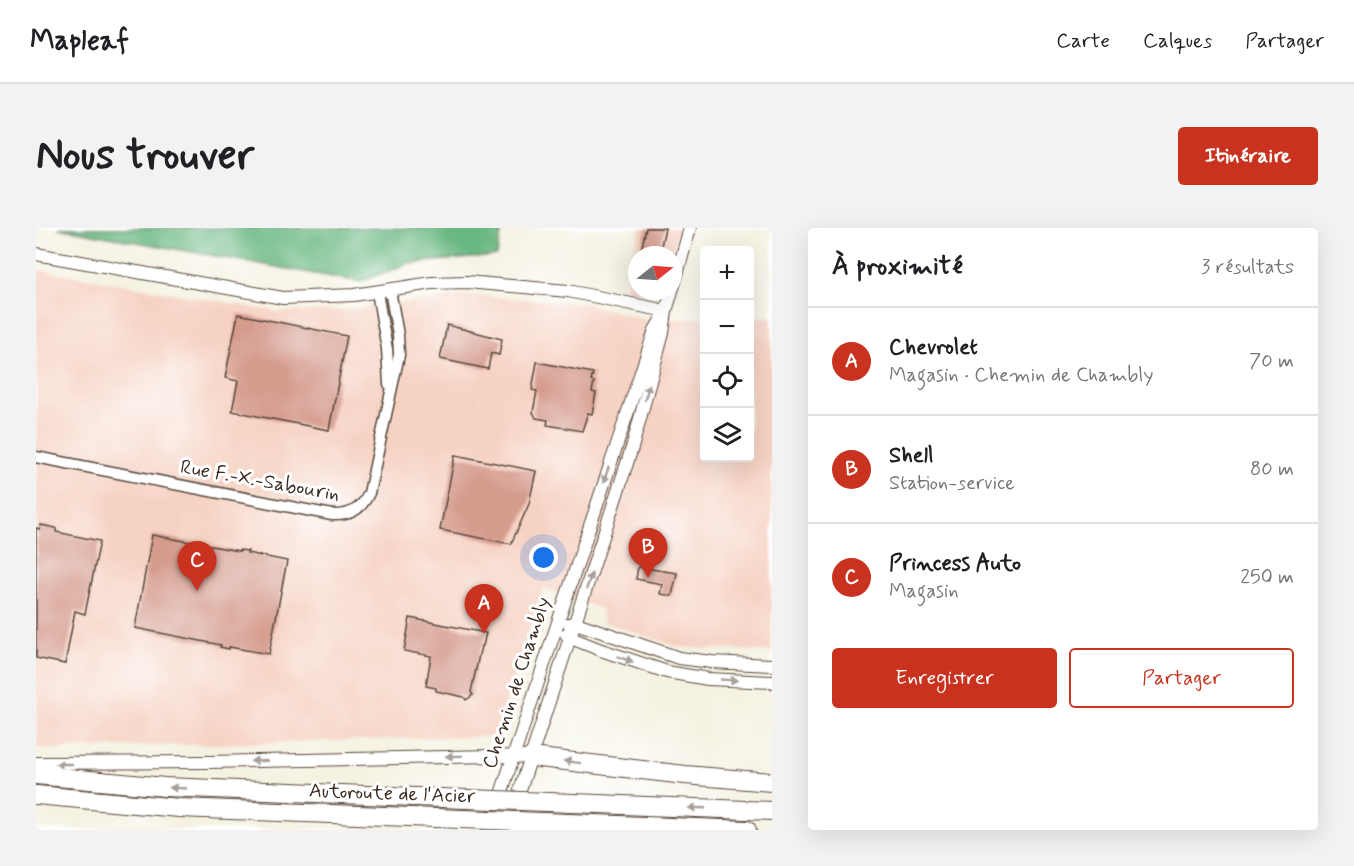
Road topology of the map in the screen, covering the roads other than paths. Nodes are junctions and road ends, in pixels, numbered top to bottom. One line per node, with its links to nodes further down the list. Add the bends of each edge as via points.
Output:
1 (690, 228): 3 (street, Chemin de Chambly)
2 (36, 254): 4 (street, via 283,298)
3 (682, 257)
4 (383, 291): 6 (street, via 443,282 489,283 568,291); 7 (street, Rue F.-X.-Sabourin, via 398,335 399,356 369,493 359,507 345,514 332,515)
5 (670, 300): 6 (street, Chemin de Chambly)
6 (666, 311): 8 (street, Chemin de Chambly, one-way to 6, via 632,448 664,332); 9 (street, Chemin de Chambly, one-way to 9, via 655,330)
7 (36, 457)
8 (576, 623): 9 (street); 10 (street, Chemin de Chambly); 11 (street, via 679,658)
9 (556, 626): 10 (street); 13 (street, Chemin de Chambly)
10 (571, 638): 12 (street, one-way to 12, via 667,672 708,679); 13 (street, Chemin de Chambly)
11 (772, 665)
12 (772, 682)
13 (522, 757): 14 (street, one-way to 14); 16 (highway, one-way to 13); 19 (street, Chemin de Chambly); 20 (street, Chemin de Chambly)
14 (36, 763)
15 (36, 775): 18 (highway, one-way to 15, bridge, via 165,787)
16 (772, 782)
17 (36, 795): 21 (highway, Autoroute de l'Acier, bridge, via 179,808)
18 (772, 811)
19 (489, 830)
20 (507, 830)
21 (747, 830)

